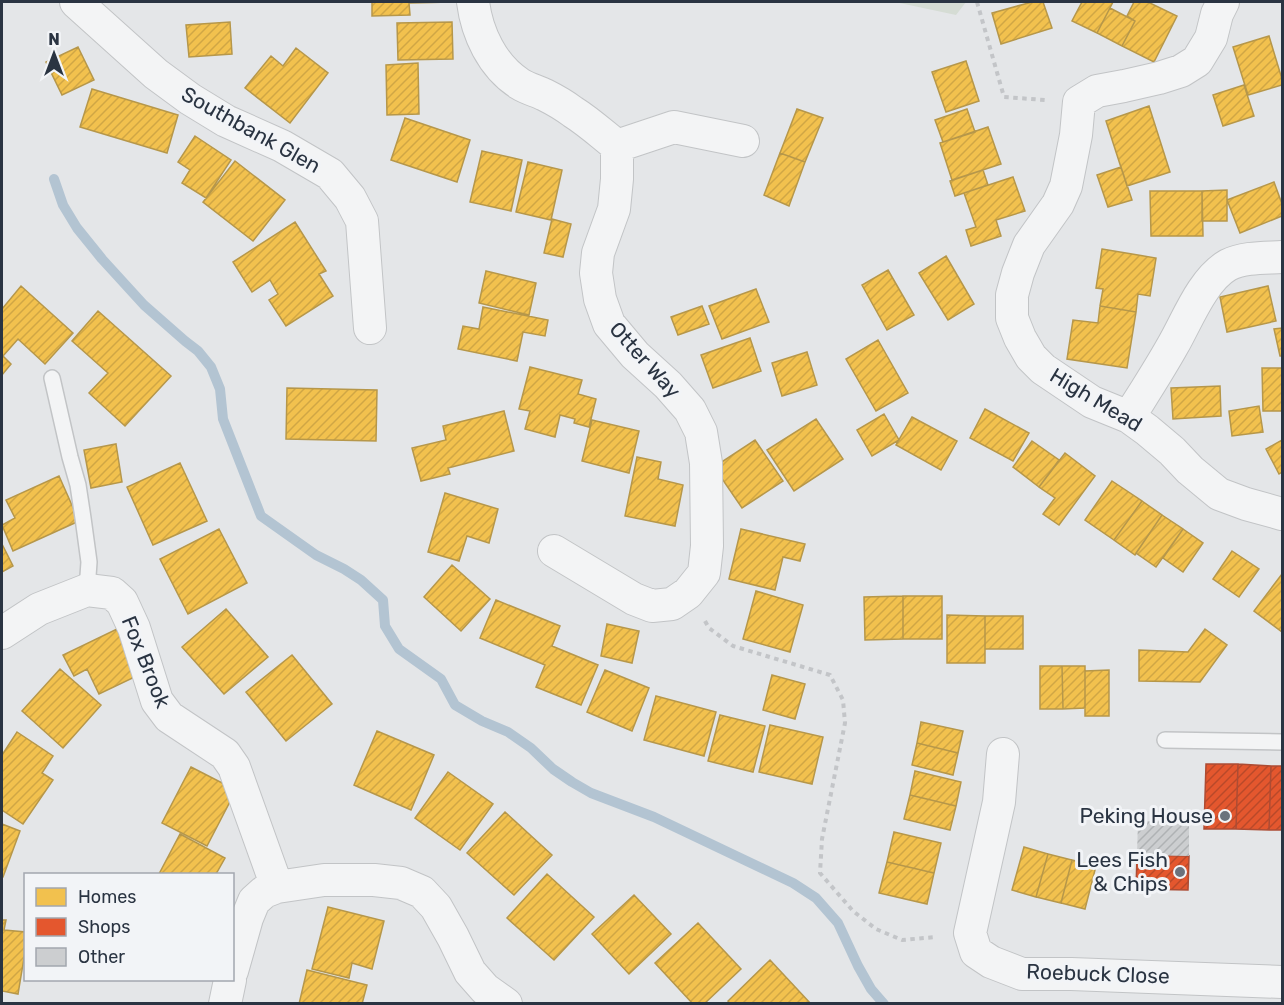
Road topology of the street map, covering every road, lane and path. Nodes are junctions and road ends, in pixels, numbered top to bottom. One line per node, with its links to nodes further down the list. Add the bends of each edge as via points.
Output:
1 (76, 2): 9 (street, Southbank Glen, via 190,99 330,174 350,198 362,221)
2 (473, 2): 7 (street, via 480,32 503,70 520,84 574,112)
3 (977, 2): 5 (path, via 1004,97)
4 (1223, 2): 5 (street, via 1211,38 1197,61 1181,71 1097,91)
5 (1078, 102): 11 (street, High Mead, via 1066,186 1029,245 1012,295 1012,318 1031,357 1043,369 1092,402)
6 (743, 141): 7 (street, via 674,127)
7 (617, 146): 15 (street, Otter Way, via 614,209 597,253 598,290 609,324 690,410 701,432 706,463 704,573)
8 (1282, 257): 11 (street, via 1248,259 1228,265 1212,279)
9 (370, 328)
10 (52, 378): 14 (lane, via 78,485 89,562)
11 (1129, 417): 12 (street, High Mead, via 1219,494)
12 (1282, 514)
13 (554, 551): 15 (street, via 652,606 672,604)
14 (87, 590): 16 (street, via 39,609); 20 (street, Fox Brook, via 112,593 122,602 157,701 169,717 225,754 234,767)
15 (688, 593): 21 (path, via 709,628 733,646 830,675 843,700 845,723 822,839 820,873 853,911 876,929)
16 (2, 633)
17 (1165, 740): 18 (lane)
18 (1282, 742)
19 (1003, 754): 24 (street, Roebuck Close, via 999,802 970,933 976,952 1022,974)
20 (277, 887): 22 (street, via 254,901); 26 (street, via 324,879 374,879 401,882 422,892 436,907 471,972 485,989)
21 (902, 940)
22 (234, 964)
23 (230, 981): 25 (street)
24 (1282, 982)
25 (225, 1004)
26 (506, 1004)

